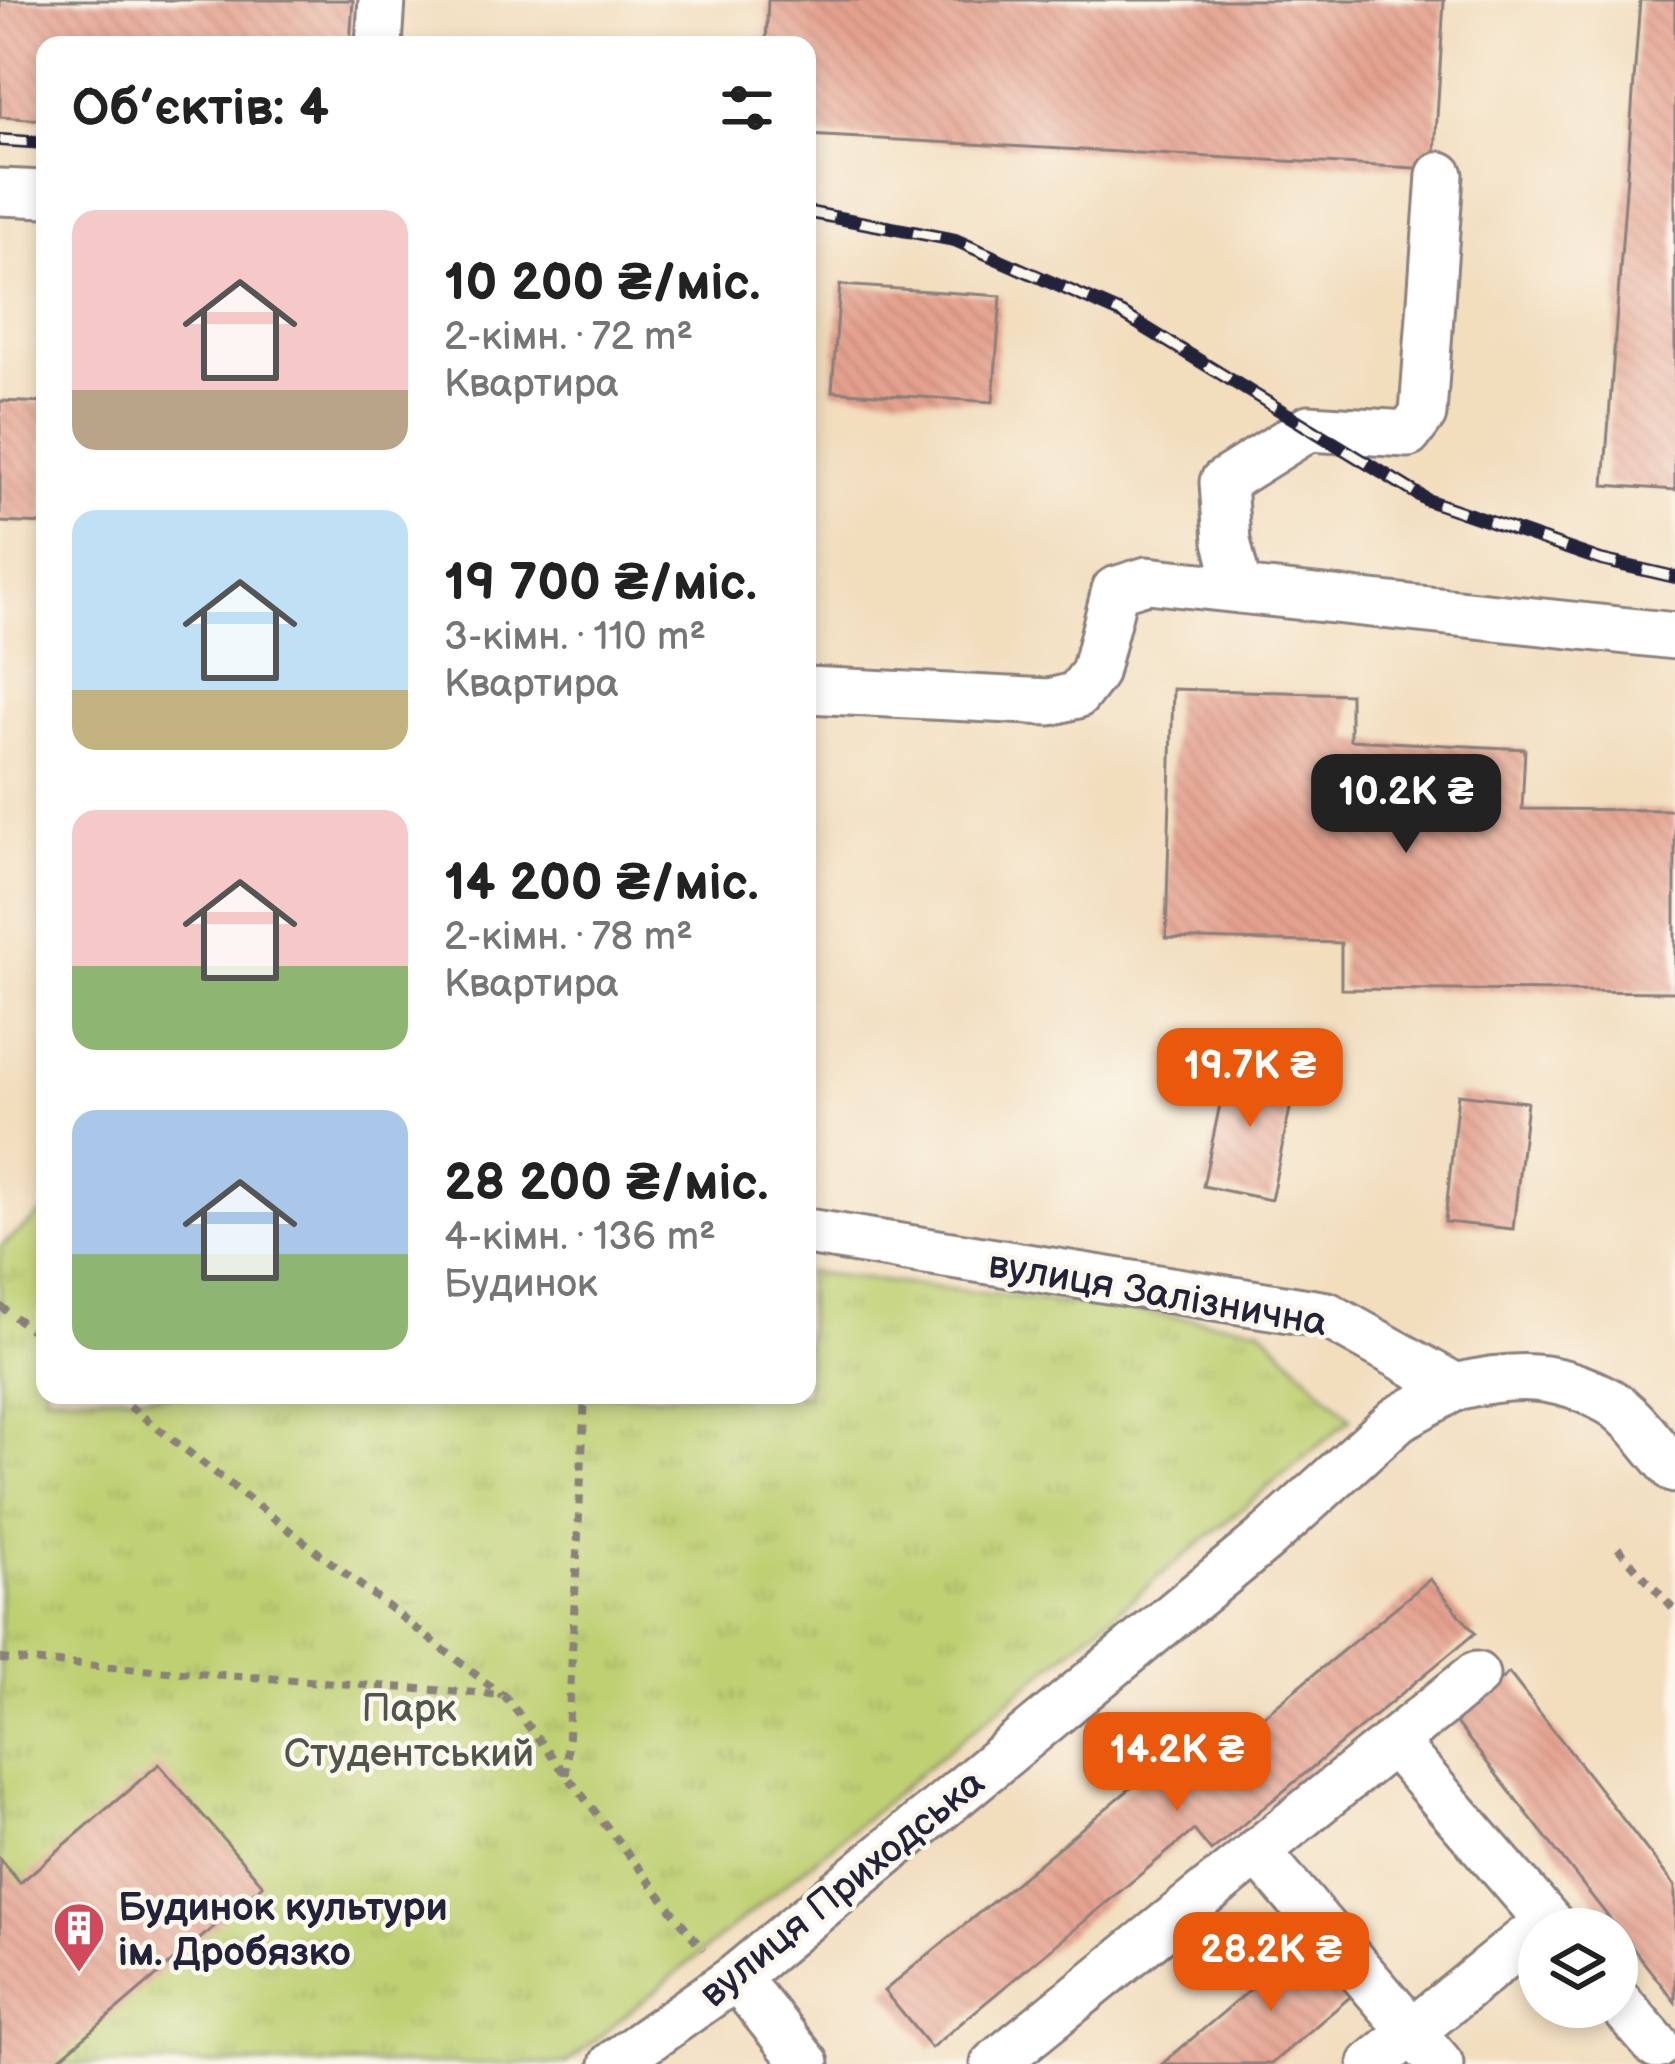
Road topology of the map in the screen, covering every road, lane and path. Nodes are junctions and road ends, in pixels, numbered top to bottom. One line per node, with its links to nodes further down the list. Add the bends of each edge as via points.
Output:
1 (382, 0): 2 (street)
2 (380, 36)
3 (1440, 176): 6 (street, via 1423,414 1408,434 1309,428 1223,482)
4 (0, 192): 5 (street)
5 (36, 194)
6 (1239, 590): 7 (street); 8 (street, via 1147,580 1115,590 1094,673 1076,695 1050,702)
7 (1675, 636)
8 (816, 690)
9 (816, 1233): 12 (street, вулиця Залізнична, via 1327,1315)
10 (0, 1306): 11 (path)
11 (36, 1333)
12 (1456, 1388): 15 (street, via 1504,1375 1545,1377 1613,1403); 26 (street, вулиця Приходська, via 1398,1419 1264,1540)
13 (128, 1404): 20 (path)
14 (585, 1404): 22 (path)
15 (1671, 1458)
16 (1618, 1548): 17 (path)
17 (1675, 1611)
18 (0, 1659): 20 (path)
19 (1476, 1675): 21 (street)
20 (504, 1695): 22 (path)
21 (1393, 1742): 23 (street); 24 (street)
22 (566, 1776): 26 (path)
23 (1257, 1851): 27 (street); 30 (street)
24 (1536, 1908)
25 (1518, 1957): 27 (street)
26 (720, 1964): 28 (street, вулиця Приходська); 29 (street)
27 (1426, 2048): 31 (street)
28 (613, 2064)
29 (806, 2064)
30 (994, 2064)
31 (1372, 2064)

